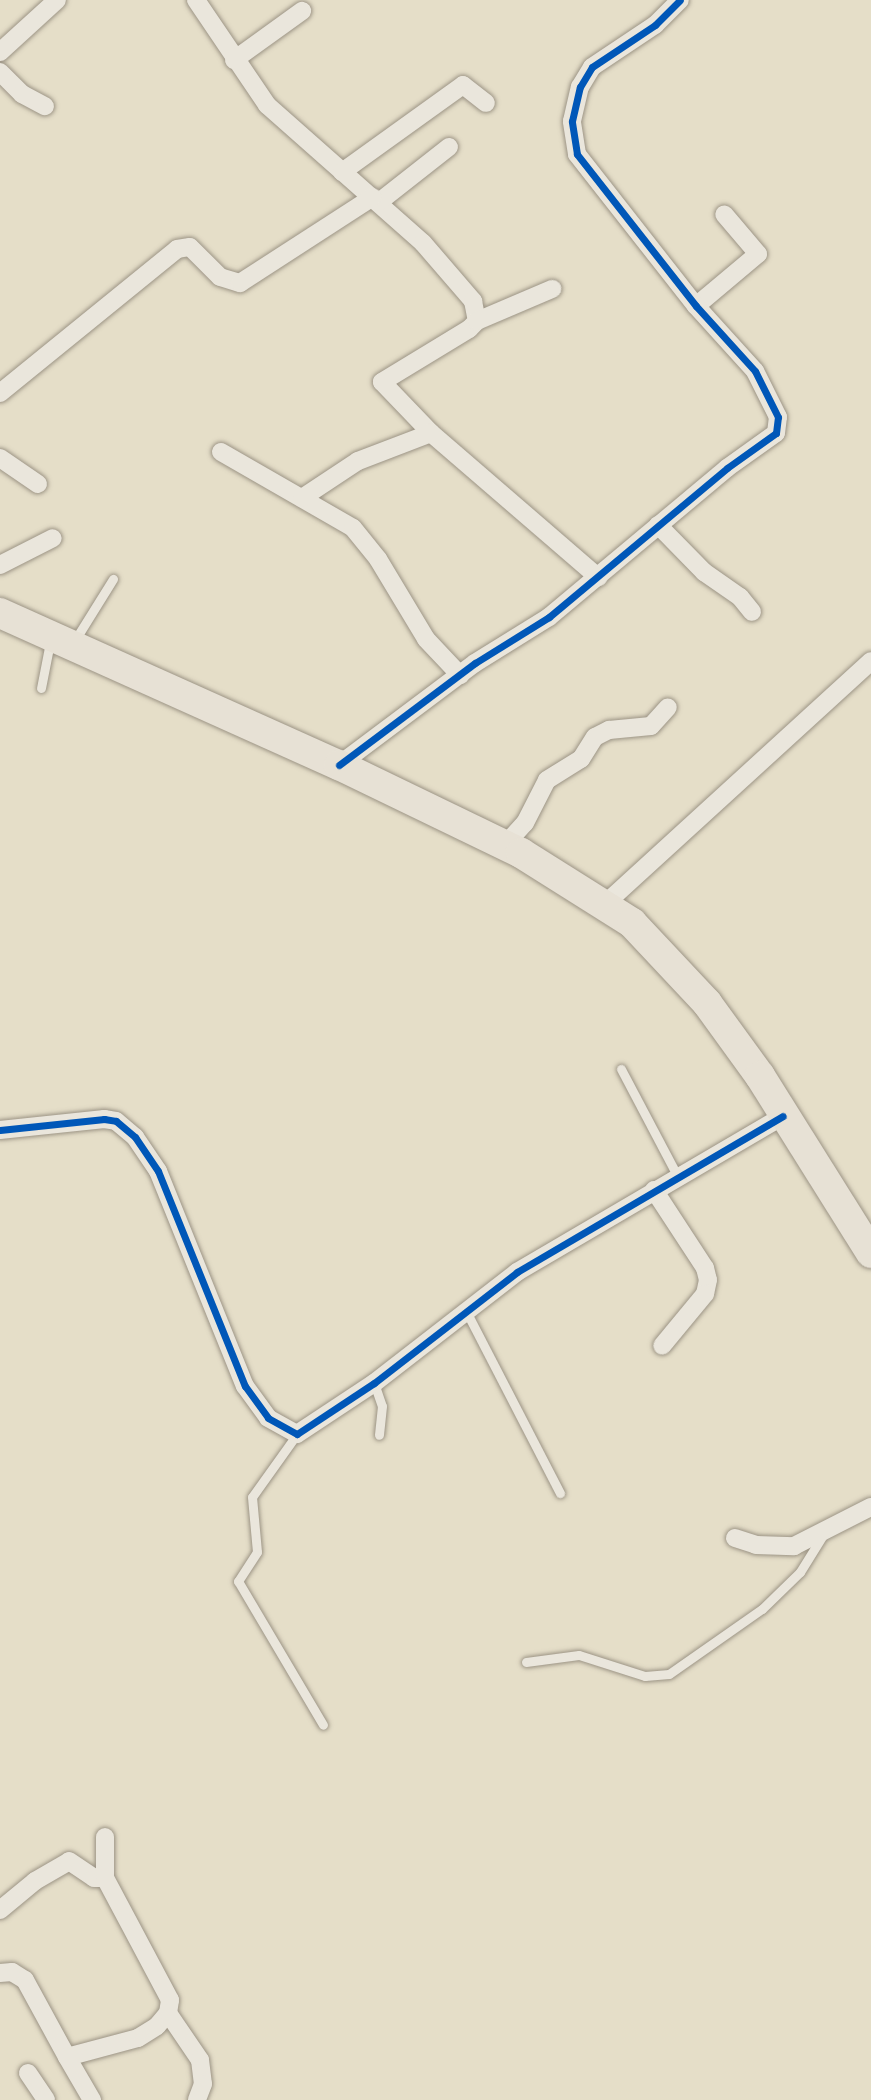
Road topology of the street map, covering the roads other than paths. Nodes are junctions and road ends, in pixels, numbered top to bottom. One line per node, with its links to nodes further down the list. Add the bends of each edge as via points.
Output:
1 (57, 0): 5 (street)
2 (196, 0): 6 (street)
3 (680, 0): 15 (street, via 655,24 592,67 580,87 572,121 577,154)
4 (302, 11): 6 (street)
5 (0, 52)
6 (234, 60): 11 (street, via 268,105)
7 (0, 72): 9 (street, via 22,94)
8 (486, 103): 11 (street, via 463,85)
9 (45, 106)
10 (450, 147): 12 (street)
11 (342, 172): 12 (street)
12 (376, 199): 16 (street, via 465,289 477,311); 17 (street, via 240,283 219,277 190,247 177,249)
13 (724, 214): 15 (street, via 758,254)
14 (552, 289): 16 (street)
15 (696, 306): 23 (street, via 755,371 778,418 778,428 773,437)
16 (477, 321): 18 (street, via 382,382)
17 (0, 393)
18 (431, 433): 22 (street, via 358,461); 26 (street)
19 (221, 452): 22 (street)
20 (0, 458): 21 (street)
21 (38, 484)
22 (302, 498): 32 (street, via 363,537 426,639)
23 (659, 525): 26 (street); 28 (street, via 704,572 740,597)
24 (53, 538): 25 (street)
25 (0, 565)
26 (597, 576): 32 (street, via 549,617)
27 (113, 579): 30 (lane, via 79,629)
28 (752, 612)
29 (0, 613): 30 (main road)
30 (62, 641): 33 (lane); 35 (main road)
31 (871, 661): 37 (street)
32 (460, 675): 35 (street)
33 (41, 688)
34 (668, 707): 36 (street, via 651,726 609,730 595,737 581,759 547,780 525,823)
35 (339, 765): 36 (main road)
36 (504, 846): 37 (main road)
37 (605, 904): 39 (main road, via 632,923 707,1003)
38 (621, 1069): 41 (lane)
39 (783, 1116): 41 (street); 43 (main road)
40 (0, 1130): 47 (street, via 104,1119 116,1121 135,1137 158,1171 245,1386 268,1418)
41 (678, 1177): 42 (street)
42 (654, 1190): 44 (street, via 517,1272); 45 (street, via 705,1268 708,1280 705,1294)
43 (871, 1254)
44 (467, 1311): 46 (street); 49 (lane)
45 (662, 1346)
46 (374, 1383): 47 (street); 48 (lane, via 382,1406)
47 (296, 1434): 54 (lane, via 252,1496 257,1552 238,1581)
48 (379, 1435)
49 (560, 1493)
50 (871, 1507): 51 (street)
51 (826, 1531): 52 (street, via 785,1548); 53 (lane, via 800,1572 762,1609 669,1674 645,1676 579,1656)
52 (735, 1538)
53 (526, 1662)
54 (323, 1725)
55 (105, 1838): 56 (street)
56 (105, 1878): 57 (street, via 93,1878 75,1863 64,1862); 59 (street, via 164,1986)
57 (0, 1910)
58 (0, 1973): 60 (street, via 12,1972 25,1980)
59 (168, 2013): 60 (street, via 138,2038); 64 (street, via 200,2060 203,2084)
60 (67, 2057): 63 (street)
61 (28, 2073): 62 (street)
62 (46, 2100)
63 (92, 2100)
64 (197, 2100)

